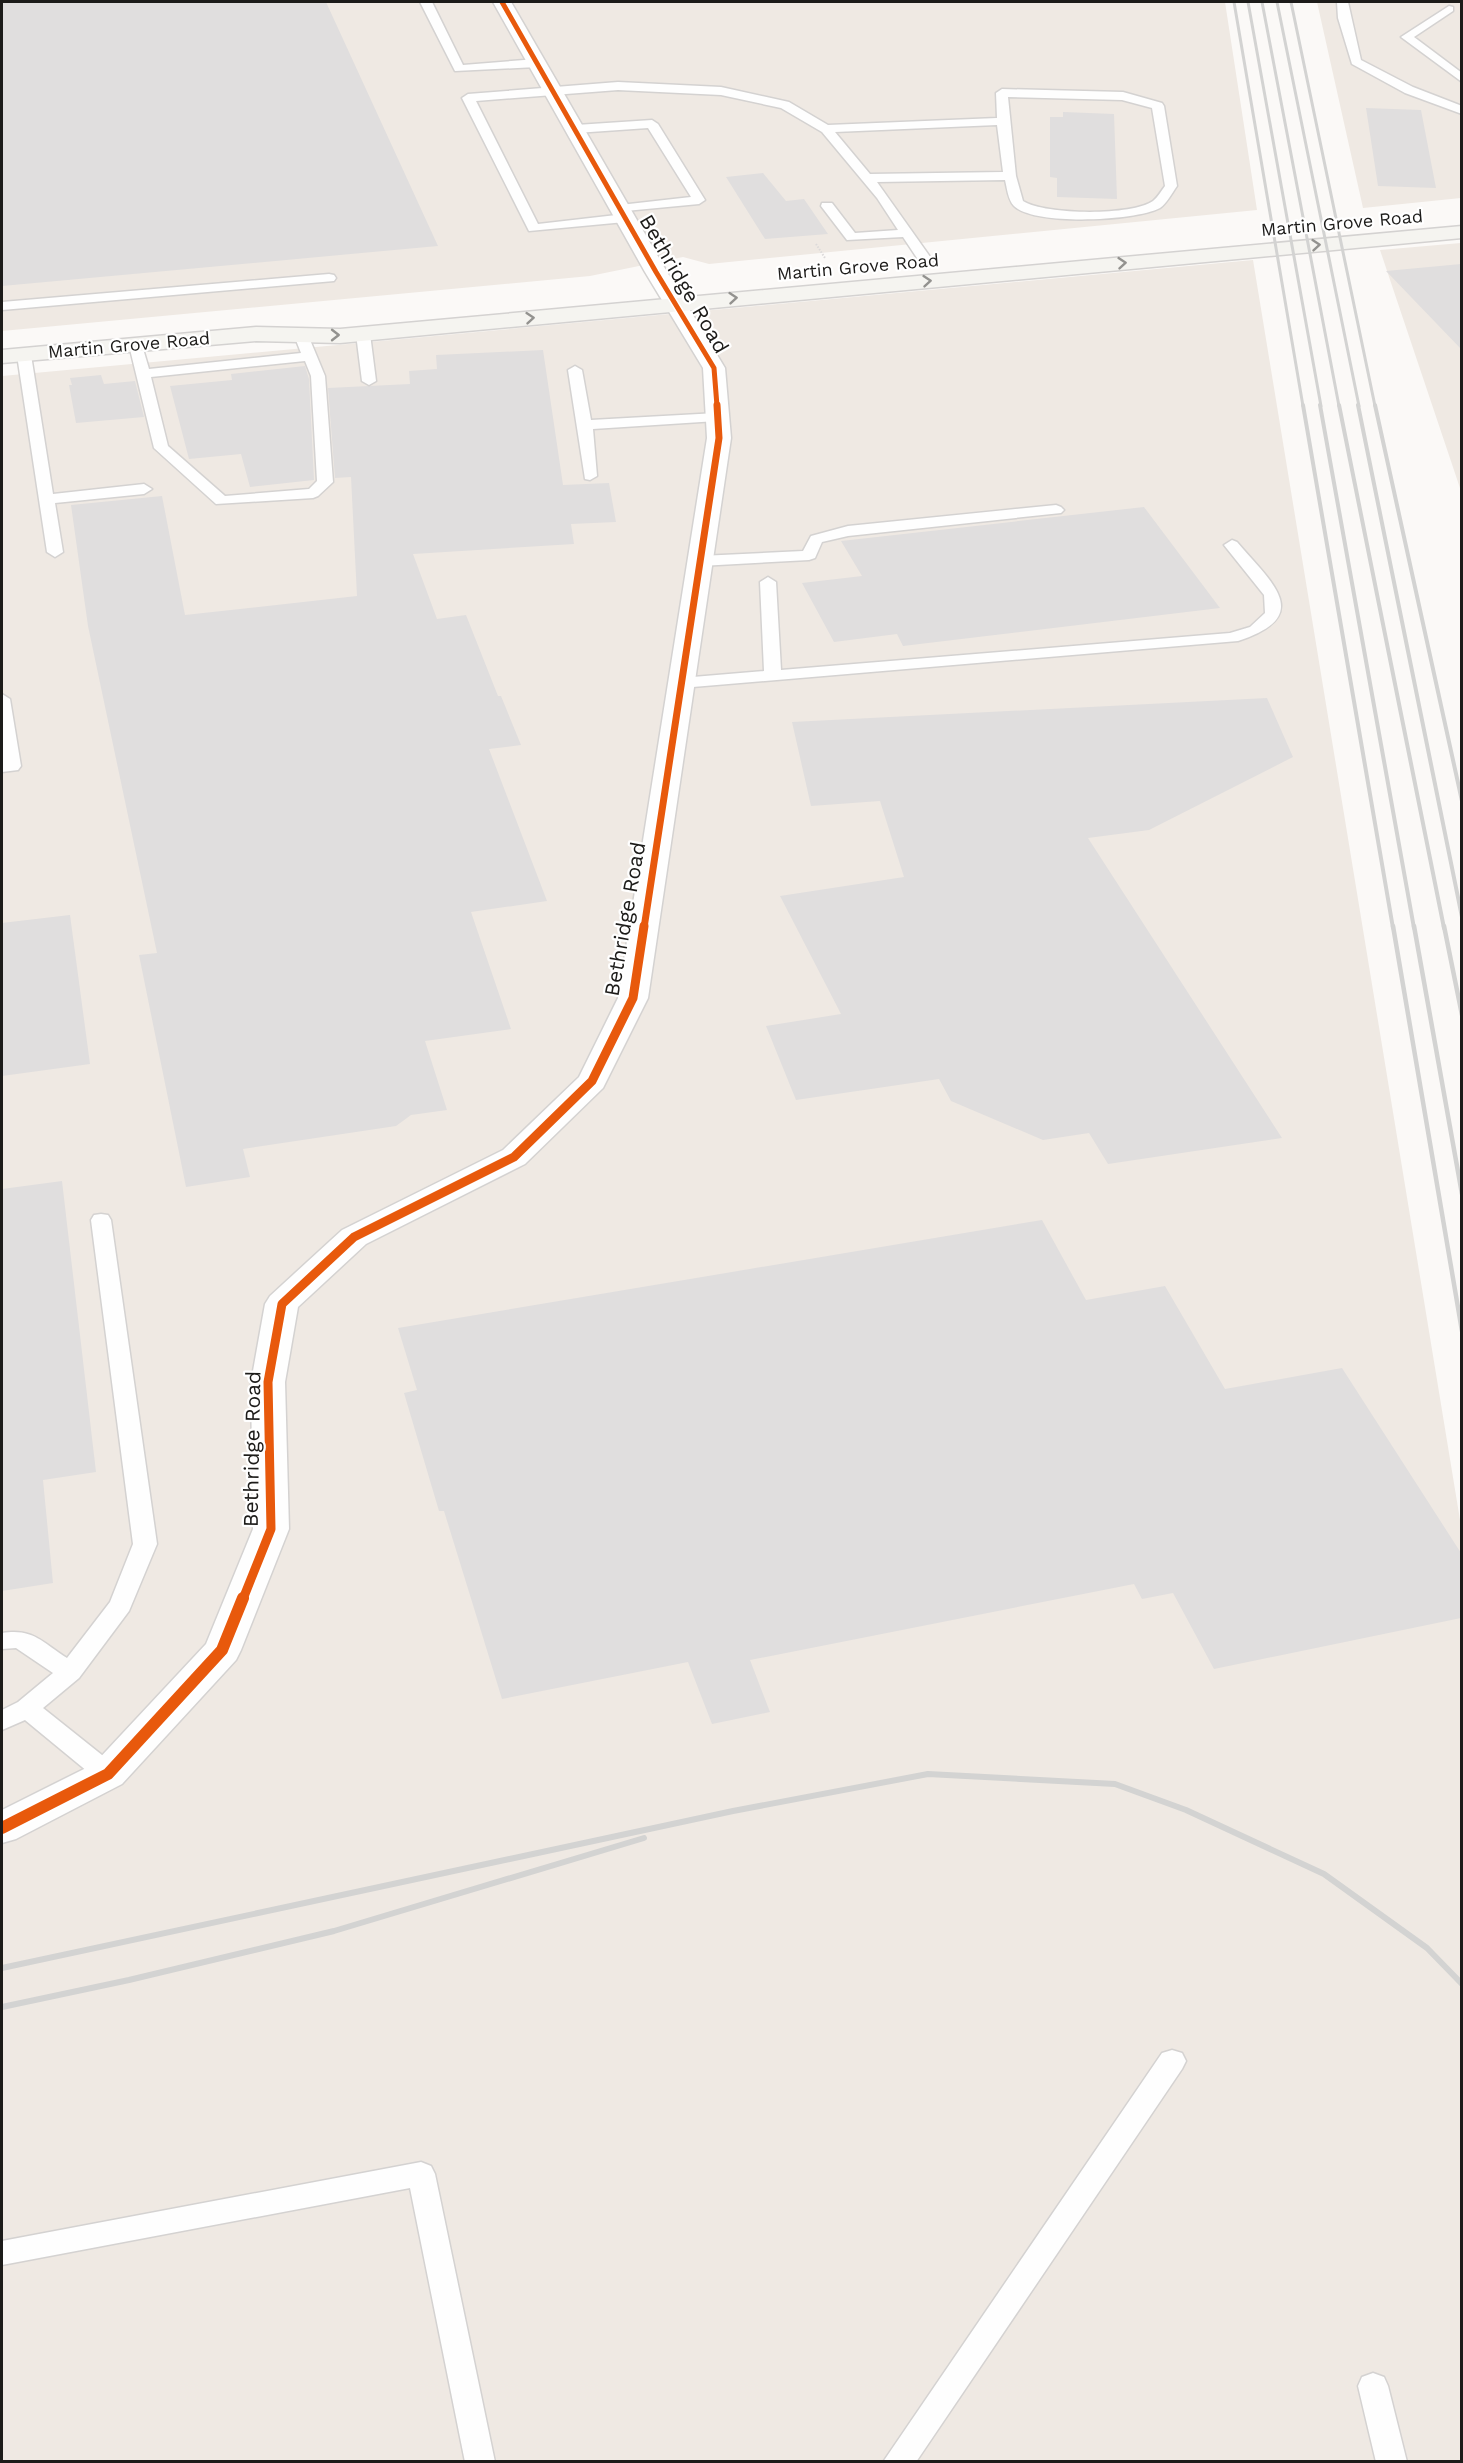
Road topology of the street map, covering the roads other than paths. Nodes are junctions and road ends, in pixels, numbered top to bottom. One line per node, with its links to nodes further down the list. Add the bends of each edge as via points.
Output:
1 (426, 2): 5 (lane, via 459,69)
2 (502, 2): 5 (street, Bethridge Road)
3 (1342, 2): 8 (lane, via 1356,62)
4 (1449, 9): 6 (lane, via 1407,37)
5 (537, 63): 7 (street, Bethridge Road)
6 (1461, 79)
7 (552, 90): 10 (street, Bethridge Road); 11 (lane, via 618,86 721,91 784,105); 15 (lane, via 468,98 534,228)
8 (1461, 111)
9 (1004, 121): 11 (lane); 12 (lane); 12 (lane, via 1002,93 1123,96 1158,106 1171,186 1156,205 1126,213 1073,215 1031,212 1018,204)
10 (576, 129): 15 (street, Bethridge Road); 15 (lane, via 652,124 699,200)
11 (826, 129): 13 (lane)
12 (1010, 176): 13 (lane)
13 (868, 178): 16 (lane)
14 (827, 206): 16 (lane, via 852,237)
15 (622, 214): 22 (street, Bethridge Road)
16 (906, 232): 19 (lane)
17 (1461, 232): 22 (main road, Martin Grove Road, one-way to 17)
18 (950, 259): 19 (main road, Martin Grove Road)
19 (926, 261): 20 (main road, Martin Grove Road)
20 (903, 263)
21 (329, 278): 23 (lane)
22 (667, 290): 26 (main road, Martin Grove Road, one-way to 22); 35 (street, Bethridge Road, via 714,368)
23 (2, 306)
24 (335, 316): 25 (main road, Martin Grove Road)
25 (256, 334): 27 (main road, Martin Grove Road); 28 (main road, Martin Grove Road)
26 (363, 334): 27 (main road, Martin Grove Road, one-way to 26); 34 (lane)
27 (302, 335): 30 (lane)
28 (136, 345): 29 (main road, Martin Grove Road); 33 (lane)
29 (24, 355): 31 (main road, Martin Grove Road); 39 (lane)
30 (310, 356): 33 (lane); 33 (lane, via 318,376 325,482 313,493 221,501 161,448)
31 (2, 357)
32 (575, 370): 36 (lane)
33 (143, 374)
34 (369, 381)
35 (717, 417): 36 (lane); 43 (street, Bethridge Road, via 719,438)
36 (585, 425): 37 (lane)
37 (590, 476)
38 (144, 489): 39 (lane)
39 (47, 499): 42 (lane)
40 (1056, 510): 43 (lane, via 848,531 816,539 809,555)
41 (1232, 544): 45 (lane, via 1272,594 1273,614 1256,630 1232,638)
42 (56, 552)
43 (700, 561): 46 (street, Bethridge Road)
44 (768, 582): 45 (lane)
45 (773, 676): 46 (lane)
46 (681, 684): 54 (street, Bethridge Road, via 633,998 592,1081 514,1157 354,1237 282,1304 268,1382 271,1529 222,1650)
47 (2, 699): 48 (lane, via 12,766)
48 (2, 767)
49 (101, 1220): 51 (lane, via 145,1544 121,1605)
50 (2, 1641): 51 (lane, via 20,1639)
51 (70, 1672): 52 (lane)
52 (27, 1708): 53 (lane); 54 (lane)
53 (2, 1721)
54 (108, 1774): 55 (street, Bethridge Road)
55 (2, 1828)
56 (1172, 2061): 60 (lane)
57 (2, 2253): 59 (lane, via 421,2174)
58 (1373, 2386): 61 (lane)
59 (480, 2462)
60 (898, 2462)
61 (1392, 2462)

